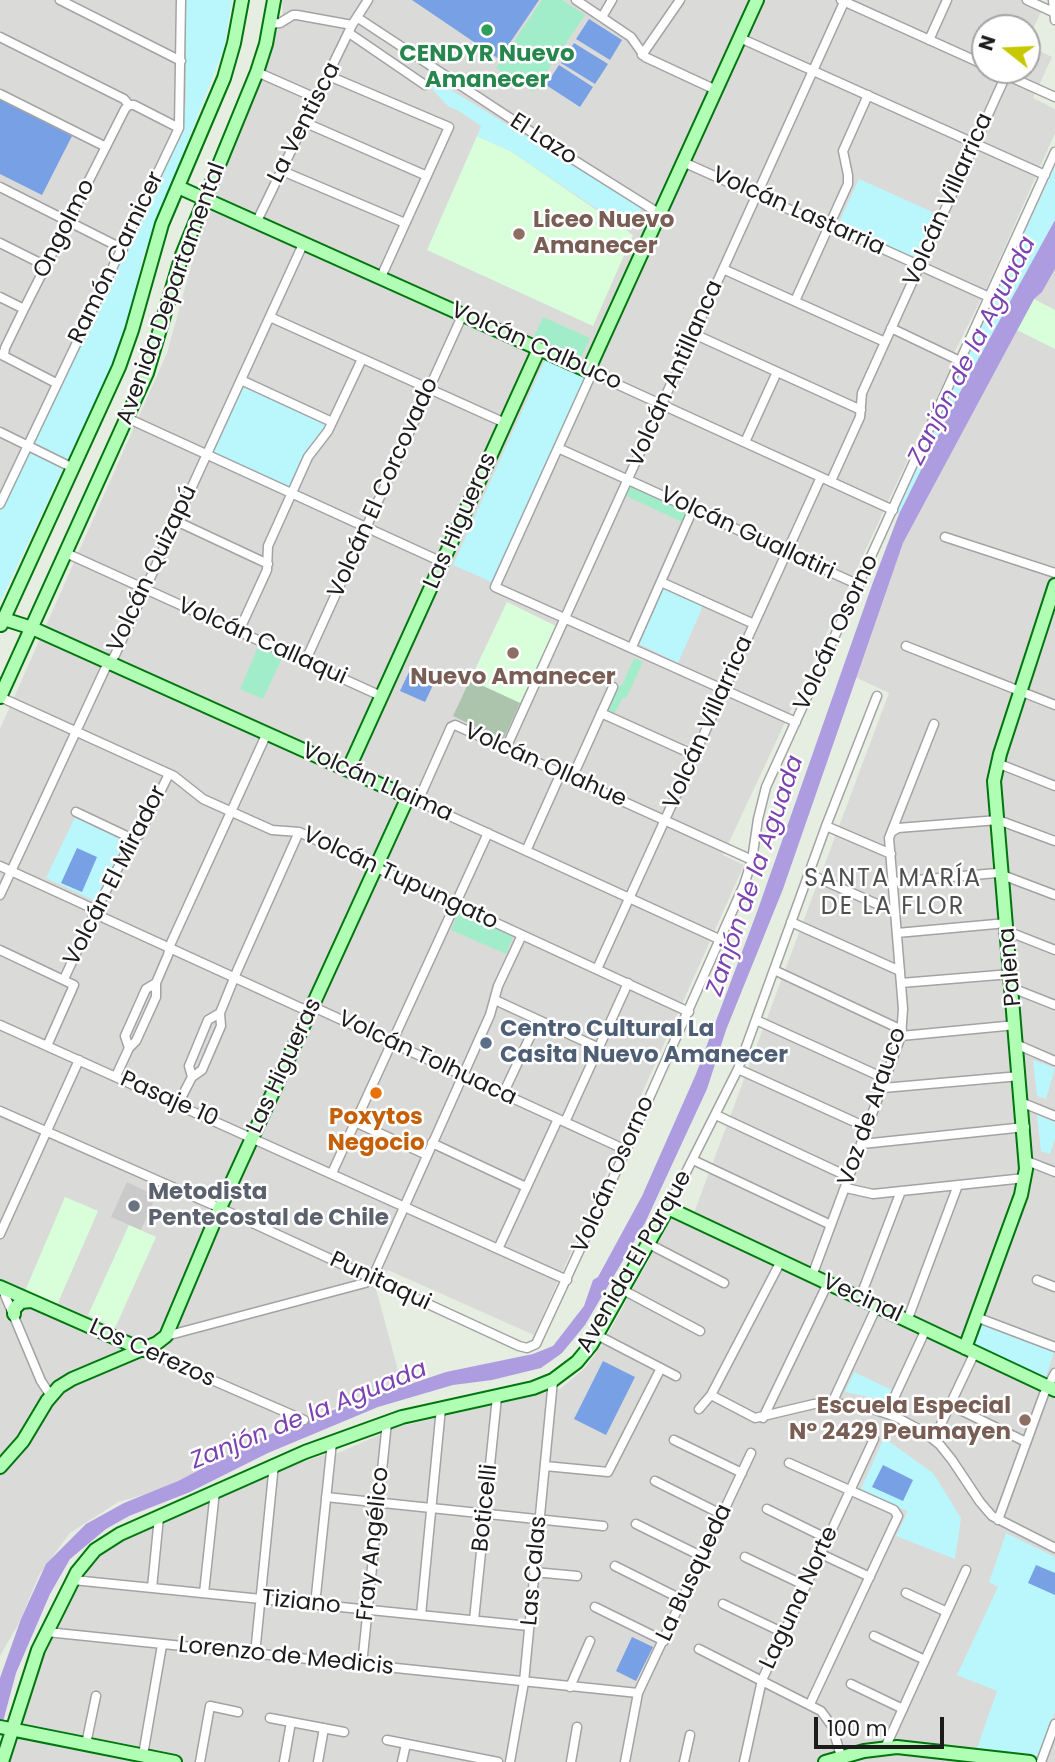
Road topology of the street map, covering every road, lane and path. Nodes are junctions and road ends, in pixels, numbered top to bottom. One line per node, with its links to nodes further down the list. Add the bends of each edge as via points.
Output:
1 (60, 0): 23 (street)
2 (242, 0): 46 (street, Avenida Departamental, via 224,78)
3 (274, 0): 16 (street, Avenida Departamental)
4 (368, 0): 17 (street, La Ventisca)
5 (576, 0): 15 (street)
6 (612, 0): 15 (street)
7 (680, 0): 21 (street)
8 (757, 0): 19 (street)
9 (947, 0): 20 (street)
10 (1027, 0): 14 (street)
11 (1053, 0): 14 (street)
12 (178, 1): 23 (street, Ramón Carnicer)
13 (843, 1): 20 (street); 24 (street, Volcán Antillanca)
14 (1054, 16)
15 (602, 17): 21 (street, via 635,40)
16 (270, 24): 17 (street, El Lazo, via 297,15); 25 (street, Avenida Departamental)
17 (353, 25): 26 (street, La Ventisca); 29 (street); 49 (street, El Lazo)
18 (0, 37): 35 (street)
19 (740, 37): 24 (street); 30 (street)
20 (929, 40): 22 (street)
21 (642, 55): 30 (street)
22 (971, 59)
23 (181, 61): 37 (street, Ramón Carnicer)
24 (813, 71): 32 (street); 47 (street, Volcán Antillanca)
25 (257, 72): 34 (street); 48 (street, Avenida Departamental)
26 (329, 76): 34 (street, La Ventisca); 44 (street, via 449,127)
27 (1002, 84): 38 (street, Volcán Villarrica)
28 (1026, 84): 33 (street)
29 (425, 85)
30 (716, 90): 41 (street)
31 (0, 94): 39 (street)
32 (868, 95): 38 (street); 53 (street, via 843,151 848,181)
33 (1055, 97)
34 (318, 99): 36 (street, La Ventisca)
35 (129, 105): 37 (street); 39 (street, Ongolmo)
36 (306, 123): 42 (street, La Ventisca); 44 (street)
37 (179, 128): 56 (street, Ramón Carnicer)
38 (975, 143): 43 (street); 57 (street, Volcán Villarrica)
39 (106, 147): 51 (street, Ongolmo)
40 (1055, 152): 43 (street, Volcán Osorno)
41 (683, 162): 47 (street, Volcán Lastarria); 49 (street)
42 (280, 170): 50 (street, La Ventisca); 52 (street)
43 (1045, 175): 61 (street, Volcán Osorno)
44 (427, 176): 52 (street)
45 (0, 187): 51 (street)
46 (178, 187): 48 (street, Volcán Calbuco); 89 (street, Avenida Departamental, via 155,242 122,359)
47 (757, 194): 53 (street, Volcán Lastarria); 59 (street, Volcán Antillanca)
48 (205, 198): 50 (street, Volcán Calbuco); 81 (street, Avenida Departamental, via 182,255 151,362)
49 (660, 214): 74 (street)
50 (257, 221): 54 (street, Volcán Calbuco)
51 (68, 222): 56 (street); 58 (street, Ongolmo)
52 (405, 223): 60 (street)
53 (830, 225): 57 (street, Volcán Lastarria); 63 (street)
54 (304, 242): 60 (street, Volcán Calbuco); 66 (street, Volcán Quizapú)
55 (0, 243): 58 (street)
56 (123, 249): 77 (street, Ramón Carnicer)
57 (920, 265): 61 (street, Volcán Lastarria); 67 (street, Volcán Villarrica)
58 (46, 266): 64 (street, Ongolmo)
59 (723, 269): 63 (street); 68 (street, Volcán Antillanca)
60 (380, 277): 65 (street, Volcán Calbuco)
61 (989, 297): 73 (street, Volcán Osorno)
62 (0, 298): 64 (street)
63 (795, 301): 69 (street)
64 (24, 309): 71 (street, Ongolmo)
65 (463, 314): 70 (street, Volcán Calbuco); 78 (street, Volcán El Corcovado)
66 (270, 317): 72 (street); 76 (street, Volcán Quizapú)
67 (891, 328): 69 (street, Volcán Villarrica); 73 (street)
68 (694, 334): 75 (street); 79 (street, Volcán Antillanca)
69 (885, 342): 80 (street, Volcán Villarrica, via 861,395)
70 (539, 349): 74 (street, Volcán Calbuco); 83 (street, Las Higueras)
71 (2, 354): 77 (street)
72 (362, 359): 78 (street); 82 (street)
73 (960, 361): 96 (street, Volcán Osorno)
74 (590, 372): 79 (street, Volcán Calbuco); 87 (street)
75 (777, 372): 80 (street); 85 (street)
76 (241, 380): 82 (street); 88 (street, Volcán Quizapú)
77 (55, 383): 86 (street, Ramón Carnicer)
78 (429, 389): 83 (street); 98 (street, Volcán El Corcovado)
79 (662, 405): 85 (street, Volcán Calbuco); 91 (street, Volcán Antillanca)
80 (861, 410): 92 (street, Volcán Villarrica)
81 (127, 418): 88 (street); 101 (street, Avenida Departamental)
82 (332, 422): 93 (street, via 308,457)
83 (505, 423): 102 (street, Las Higueras)
84 (0, 432): 86 (street)
85 (745, 442): 90 (street, Volcán Calbuco)
86 (27, 446): 89 (street); 94 (street, Ramón Carnicer)
87 (558, 448): 91 (street, Volcán Guallatiri); 109 (street, via 495,587)
88 (207, 454): 93 (street); 97 (street, Volcán Quizapú)
89 (73, 468): 110 (street, Avenida Departamental)
90 (821, 477): 92 (street, Volcán Calbuco); 100 (street, Volcán Villarrica)
91 (628, 480): 95 (street, Volcán Guallatiri); 109 (street, Volcán Antillanca)
92 (831, 481): 96 (street, Volcán Calbuco)
93 (292, 494): 98 (street); 103 (street, via 268,546)
94 (0, 504)
95 (693, 509): 100 (street, Volcán Guallatiri); 105 (street)
96 (893, 510): 106 (street, Volcán Osorno)
97 (176, 521): 103 (street); 108 (street, Volcán Quizapú)
98 (366, 527): 102 (street); 116 (street, Volcán El Corcovado)
99 (945, 537): 104 (street)
100 (786, 552): 106 (street, Volcán Guallatiri); 111 (street, Volcán Villarrica)
101 (66, 553): 108 (street, Volcán Callaqui); 112 (street, Avenida Departamental)
102 (442, 562): 122 (street, Las Higueras)
103 (268, 564): 113 (street)
104 (1055, 573)
105 (661, 582): 111 (street); 115 (street)
106 (859, 585): 126 (street, Volcán Osorno)
107 (1055, 585): 120 (street, Palena)
108 (145, 589): 113 (street, Volcán Callaqui); 117 (street, Volcán Quizapú)
109 (565, 619): 115 (street); 130 (street, Volcán Antillanca)
110 (1, 621): 112 (street, Volcán Llaima)
111 (754, 624): 119 (street, Volcán Villarrica)
112 (32, 628): 117 (street, Volcán Llaima); 123 (street, Avenida Departamental)
113 (239, 631): 116 (street, Volcán Callaqui)
114 (906, 646): 120 (street)
115 (632, 647): 119 (street)
116 (305, 662): 122 (street, Volcán Callaqui)
117 (110, 663): 128 (street, Volcán Quizapú); 129 (street, Volcán Llaima)
118 (613, 687): 125 (street)
119 (724, 689): 126 (street); 131 (street, Volcán Villarrica)
120 (1020, 692): 124 (street); 132 (street, Palena)
121 (877, 695): 143 (street, Avenida El Parque)
122 (382, 696): 133 (street, Las Higueras)
123 (0, 697): 128 (street, Volcán Tupungato)
124 (1055, 705)
125 (601, 713): 131 (street); 136 (street)
126 (796, 722): 151 (street, Volcán Osorno, via 766,787)
127 (934, 724): 144 (street, Voz de Arauco)
128 (76, 731): 135 (street, Volcán Tupungato); 154 (street, Volcán Quizapú)
129 (267, 733): 133 (street, Volcán Llaima); 139 (street)
130 (506, 748): 134 (street, Volcán Ollahue); 138 (street, Volcán Ollahue, via 453,725)
131 (694, 755): 141 (street, Volcán Villarrica)
132 (997, 763): 137 (street); 142 (street, Palena)
133 (348, 770): 138 (street, Volcán Llaima)
134 (561, 773): 136 (street, Volcán Ollahue); 149 (street)
135 (169, 774): 139 (street, Volcán Tupungato, via 197,796); 147 (street, Volcán El Mirador)
136 (572, 778): 141 (street, Volcán Ollahue)
137 (1055, 786)
138 (413, 799): 146 (street, Volcán Llaima); 153 (street, Las Higueras)
139 (230, 812): 145 (street, Volcán Tupungato, via 272,830); 169 (street)
140 (76, 813): 147 (street)
141 (665, 820): 151 (street, Volcán Ollahue); 160 (street, Volcán Villarrica)
142 (998, 820): 144 (street); 148 (street); 156 (street, Palena)
143 (826, 826): 150 (street); 155 (street, Avenida El Parque)
144 (892, 831): 150 (street, Voz de Arauco)
145 (299, 832): 153 (street, Volcán Tupungato); 176 (street)
146 (488, 833): 149 (street, Volcán Llaima); 161 (street)
147 (133, 839): 162 (street, Volcán El Mirador)
148 (1055, 841)
149 (526, 851): 160 (street, Volcán Llaima)
150 (891, 854): 157 (street, Voz de Arauco)
151 (752, 860): 168 (street, Volcán Osorno)
152 (0, 866): 154 (street, Volcán Tolhuaca)
153 (376, 867): 161 (street, Volcán Tupungato); 183 (street, Las Higueras)
154 (11, 871): 158 (street, Volcán Quizapú); 162 (street, Volcán Tolhuaca)
155 (809, 874): 163 (street); 164 (street, Avenida El Parque)
156 (1003, 874): 157 (street); 159 (street); 165 (street, Palena)
157 (893, 882): 163 (street, Voz de Arauco)
158 (0, 895)
159 (1055, 895)
160 (629, 898): 168 (street, Volcán Llaima); 172 (street, Volcán Villarrica)
161 (455, 904): 167 (street, Volcán Tupungato); 191 (street)
162 (96, 910): 169 (street, Volcán Tolhuaca); 177 (street, Volcán El Mirador)
163 (895, 912): 166 (street, Voz de Arauco)
164 (791, 922): 173 (street, Avenida El Parque); 174 (street)
165 (1007, 927): 166 (street); 171 (street); 175 (street, Palena)
166 (897, 933): 174 (street, Voz de Arauco)
167 (522, 935): 172 (street, Volcán Tupungato); 181 (street)
168 (721, 940): 184 (street, Volcán Osorno)
169 (170, 948): 176 (street, Volcán Tolhuaca); 199 (street, via 125,1036 129,1048)
170 (0, 950): 177 (street)
171 (1055, 950)
172 (597, 970): 178 (street, Volcán Tupungato)
173 (774, 970): 187 (street, Avenida El Parque); 190 (street)
174 (900, 971): 179 (street, Voz de Arauco)
175 (1011, 974): 179 (street); 180 (street, Palena)
176 (234, 977): 183 (street, Volcán Tolhuaca); 185 (street)
177 (64, 979): 193 (street, Volcán El Mirador, via 74,985)
178 (628, 983): 184 (street, Volcán Tupungato); 194 (street)
179 (901, 983): 190 (street, Voz de Arauco)
180 (1013, 988): 182 (street); 189 (street, Palena)
181 (495, 1000): 186 (street); 198 (street)
182 (1055, 1005)
183 (311, 1009): 191 (street, Volcán Tolhuaca); 214 (street, Las Higueras)
184 (689, 1012): 217 (street, Volcán Osorno)
185 (220, 1013): 201 (street, via 221,1026 202,1070); 201 (street, via 208,1020 190,1066)
186 (538, 1020): 194 (street); 203 (street)
187 (756, 1020): 197 (street, Avenida El Parque); 202 (street)
188 (0, 1025): 193 (street, Pasaje 10)
189 (1016, 1025): 190 (street); 192 (street, Palena)
190 (901, 1033): 202 (street, Voz de Arauco)
191 (391, 1042): 198 (street, Volcán Tolhuaca); 210 (street)
192 (1018, 1045): 196 (street); 200 (street, Palena)
193 (47, 1046): 195 (street, Pasaje 10)
194 (598, 1048): 209 (street)
195 (79, 1060): 199 (street, Pasaje 10); 213 (street)
196 (1055, 1060)
197 (738, 1069): 207 (street, Avenida El Parque); 212 (street)
198 (463, 1075): 203 (street, Volcán Tolhuaca); 215 (street)
199 (116, 1076): 205 (street, Pasaje 10)
200 (1020, 1076): 202 (street); 204 (street, Palena)
201 (192, 1077): 205 (street)
202 (885, 1084): 212 (street, Voz de Arauco)
203 (503, 1094): 209 (street, Volcán Tolhuaca)
204 (1023, 1103): 208 (street); 211 (street, Palena)
205 (178, 1104): 214 (street, Pasaje 10)
206 (0, 1111): 213 (street, Punitaqui)
207 (716, 1115): 219 (street, Avenida El Parque); 223 (street)
208 (1055, 1116)
209 (561, 1120): 217 (street, Volcán Tolhuaca); 226 (street)
210 (355, 1122): 218 (street); 222 (street)
211 (1025, 1127): 216 (street); 220 (street, Palena)
212 (868, 1128): 216 (street, Voz de Arauco)
213 (47, 1132): 230 (street, Punitaqui); 233 (street)
214 (252, 1137): 222 (street, Pasaje 10); 230 (street, Las Higueras)
215 (432, 1143): 218 (street); 226 (street)
216 (862, 1144): 223 (street, Voz de Arauco)
217 (626, 1150): 239 (street, Volcán Osorno)
218 (427, 1155): 229 (street)
219 (693, 1160): 231 (street, Avenida El Parque); 232 (street)
220 (1027, 1161): 221 (street); 224 (street, Palena)
221 (1055, 1172)
222 (331, 1173): 229 (street, Pasaje 10)
223 (849, 1177): 227 (street, Voz de Arauco)
224 (1025, 1178): 225 (street); 250 (street, Palena)
225 (958, 1185): 228 (street); 251 (street)
226 (526, 1187): 235 (street)
227 (846, 1188): 228 (street, via 866,1194); 232 (street, Voz de Arauco)
228 (901, 1191): 246 (street)
229 (404, 1206): 235 (street, Pasaje 10); 238 (street)
230 (220, 1208): 238 (street, Punitaqui); 255 (street, Las Higueras)
231 (668, 1208): 234 (street, Avenida El Parque); 236 (street, Vecinal)
232 (831, 1225): 237 (street, Voz de Arauco)
233 (0, 1234)
234 (649, 1244): 241 (street); 245 (street, Avenida El Parque)
235 (498, 1249): 239 (street, Pasaje 10)
236 (781, 1261): 237 (street, Vecinal); 267 (street)
237 (812, 1276): 242 (street, Vecinal)
238 (372, 1279): 255 (street); 257 (street, Punitaqui, via 519,1346)
239 (567, 1280): 257 (street, Volcán Osorno)
240 (1037, 1280): 244 (street)
241 (724, 1283)
242 (828, 1283): 246 (street, Vecinal); 275 (street)
243 (1, 1286): 247 (street, Los Cerezos); 249 (street)
244 (1055, 1287)
245 (623, 1290): 253 (street); 254 (street, Avenida El Parque)
246 (860, 1298): 248 (street, Vecinal)
247 (31, 1301): 249 (street, via 20,1302); 256 (street, Los Cerezos)
248 (877, 1306): 251 (street, Vecinal); 270 (street)
249 (14, 1314): 268 (street)
250 (976, 1317): 258 (street); 260 (street, Palena)
251 (907, 1321): 252 (street, Vecinal)
252 (926, 1329): 260 (street, Vecinal); 274 (street)
253 (700, 1331)
254 (597, 1335): 262 (street); 265 (street, Avenida El Parque, via 577,1362)
255 (166, 1336): 259 (street)
256 (119, 1340): 259 (street, Los Cerezos); 261 (street, via 123,1351)
257 (531, 1347)
258 (1055, 1347)
259 (143, 1350): 261 (street); 276 (street, Los Cerezos)
260 (970, 1350): 266 (street, Vecinal); 271 (street)
261 (117, 1361): 268 (street, via 72,1379)
262 (661, 1368): 264 (street); 286 (street, via 608,1472)
263 (1055, 1373): 266 (street)
264 (676, 1376)
265 (553, 1380): 269 (street, Avenida El Parque); 286 (street, Las Calas)
266 (1052, 1388): 282 (street)
267 (711, 1395): 273 (street); 275 (street, via 747,1416)
268 (51, 1396): 287 (street, via 23,1441)
269 (497, 1396): 272 (street, Avenida El Parque); 296 (street, Boticelli)
270 (832, 1403): 274 (street); 275 (street)
271 (950, 1405): 279 (street); 282 (street)
272 (441, 1408): 277 (street, Avenida El Parque); 294 (street)
273 (699, 1409)
274 (887, 1413): 279 (street)
275 (763, 1418)
276 (304, 1420)
277 (387, 1422): 281 (street, Avenida El Parque); 293 (street, Fray Angélico)
278 (874, 1439): 291 (street, Laguna Norte)
279 (934, 1439): 300 (street, via 986,1511)
280 (674, 1440): 288 (street)
281 (332, 1442): 285 (street, Avenida El Parque); 292 (street)
282 (1026, 1442): 300 (street)
283 (751, 1453): 288 (street, La Busqueda)
284 (789, 1463): 291 (street)
285 (274, 1464): 290 (street, Avenida El Parque); 318 (street)
286 (545, 1466): 299 (street, Las Calas)
287 (0, 1467)
288 (742, 1473): 297 (street, La Busqueda)
289 (655, 1482): 297 (street)
290 (215, 1491): 298 (street, Avenida El Parque); 317 (street)
291 (850, 1491): 303 (street, Laguna Norte); 312 (street, via 898,1513)
292 (326, 1497): 293 (street); 321 (street)
293 (379, 1502): 294 (street); 323 (street, Fray Angélico)
294 (431, 1508): 296 (street); 325 (street)
295 (767, 1509): 303 (street)
296 (485, 1513): 299 (street); 326 (street, Boticelli)
297 (723, 1515): 306 (street, La Busqueda)
298 (159, 1517): 313 (street, Avenida El Parque, via 103,1544); 315 (street)
299 (539, 1519): 302 (street); 310 (street, Las Calas)
300 (998, 1520): 304 (street)
301 (636, 1524): 306 (street)
302 (603, 1526)
303 (828, 1538): 305 (street, Laguna Norte)
304 (1055, 1548)
305 (821, 1554): 312 (street); 314 (street, Laguna Norte)
306 (703, 1557): 319 (street, La Busqueda)
307 (745, 1557): 314 (street)
308 (615, 1566): 319 (street)
309 (966, 1570): 324 (street)
310 (534, 1572): 311 (street); 327 (street, Las Calas)
311 (577, 1576)
312 (870, 1577): 344 (street)
313 (73, 1580): 315 (street, Tiziano); 328 (street, Avenida El Parque)
314 (806, 1586): 329 (street, Laguna Norte)
315 (152, 1588): 317 (street, Tiziano)
316 (906, 1593): 324 (street)
317 (204, 1594): 318 (street, Tiziano)
318 (260, 1599): 321 (street, Tiziano); 335 (street)
319 (683, 1600): 332 (street, La Busqueda)
320 (723, 1604): 329 (street)
321 (315, 1605): 323 (street, Tiziano)
322 (595, 1607): 332 (street)
323 (368, 1610): 325 (street, Tiziano); 337 (street, Fray Angélico)
324 (947, 1612): 336 (street)
325 (421, 1615): 326 (street, Tiziano)
326 (474, 1620): 327 (street, Tiziano)
327 (529, 1626): 339 (street, Las Calas)
328 (47, 1633): 333 (street, Lorenzo de Medicis); 351 (street, Avenida El Parque)
329 (784, 1633): 338 (street, Laguna Norte)
330 (874, 1636): 336 (street)
331 (590, 1641): 341 (street)
332 (664, 1642): 342 (street, La Busqueda)
333 (162, 1645): 335 (street, Lorenzo de Medicis); 359 (street)
334 (699, 1649): 338 (street)
335 (255, 1654): 337 (street, Lorenzo de Medicis)
336 (925, 1660): 345 (street)
337 (362, 1665): 339 (street, Lorenzo de Medicis)
338 (762, 1680): 344 (street); 376 (street, Laguna Norte)
339 (524, 1682): 341 (street, Lorenzo de Medicis); 372 (street, Las Calas)
340 (851, 1684): 345 (street)
341 (570, 1687): 342 (street, Lorenzo de Medicis)
342 (638, 1693): 374 (street, La Busqueda)
343 (96, 1696): 356 (street)
344 (810, 1704): 361 (street, via 829,1721)
345 (903, 1709): 358 (street)
346 (238, 1712): 367 (street, via 210,1706)
347 (270, 1718): 348 (street)
348 (291, 1722): 352 (street); 368 (street)
349 (1055, 1724): 379 (street)
350 (577, 1727): 373 (street)
351 (6, 1728): 356 (street); 365 (street, Avenida El Parque)
352 (324, 1728): 353 (street); 369 (street)
353 (344, 1732)
354 (690, 1735): 375 (street)
355 (387, 1740): 357 (street)
356 (86, 1744): 360 (street)
357 (406, 1744): 370 (street); 371 (street)
358 (885, 1748): 362 (street); 363 (street)
359 (143, 1755): 360 (street); 366 (street)
360 (116, 1756)
361 (841, 1756): 362 (street); 377 (street)
362 (863, 1756)
363 (924, 1756): 364 (street)
364 (986, 1759): 378 (street)
365 (2, 1762)
366 (175, 1762)
367 (200, 1762)
368 (284, 1762)
369 (318, 1762)
370 (402, 1762)
371 (498, 1762)
372 (510, 1762)
373 (571, 1762)
374 (625, 1762)
375 (684, 1762)
376 (744, 1762)
377 (825, 1762)
378 (1030, 1762)
379 (1041, 1762)

